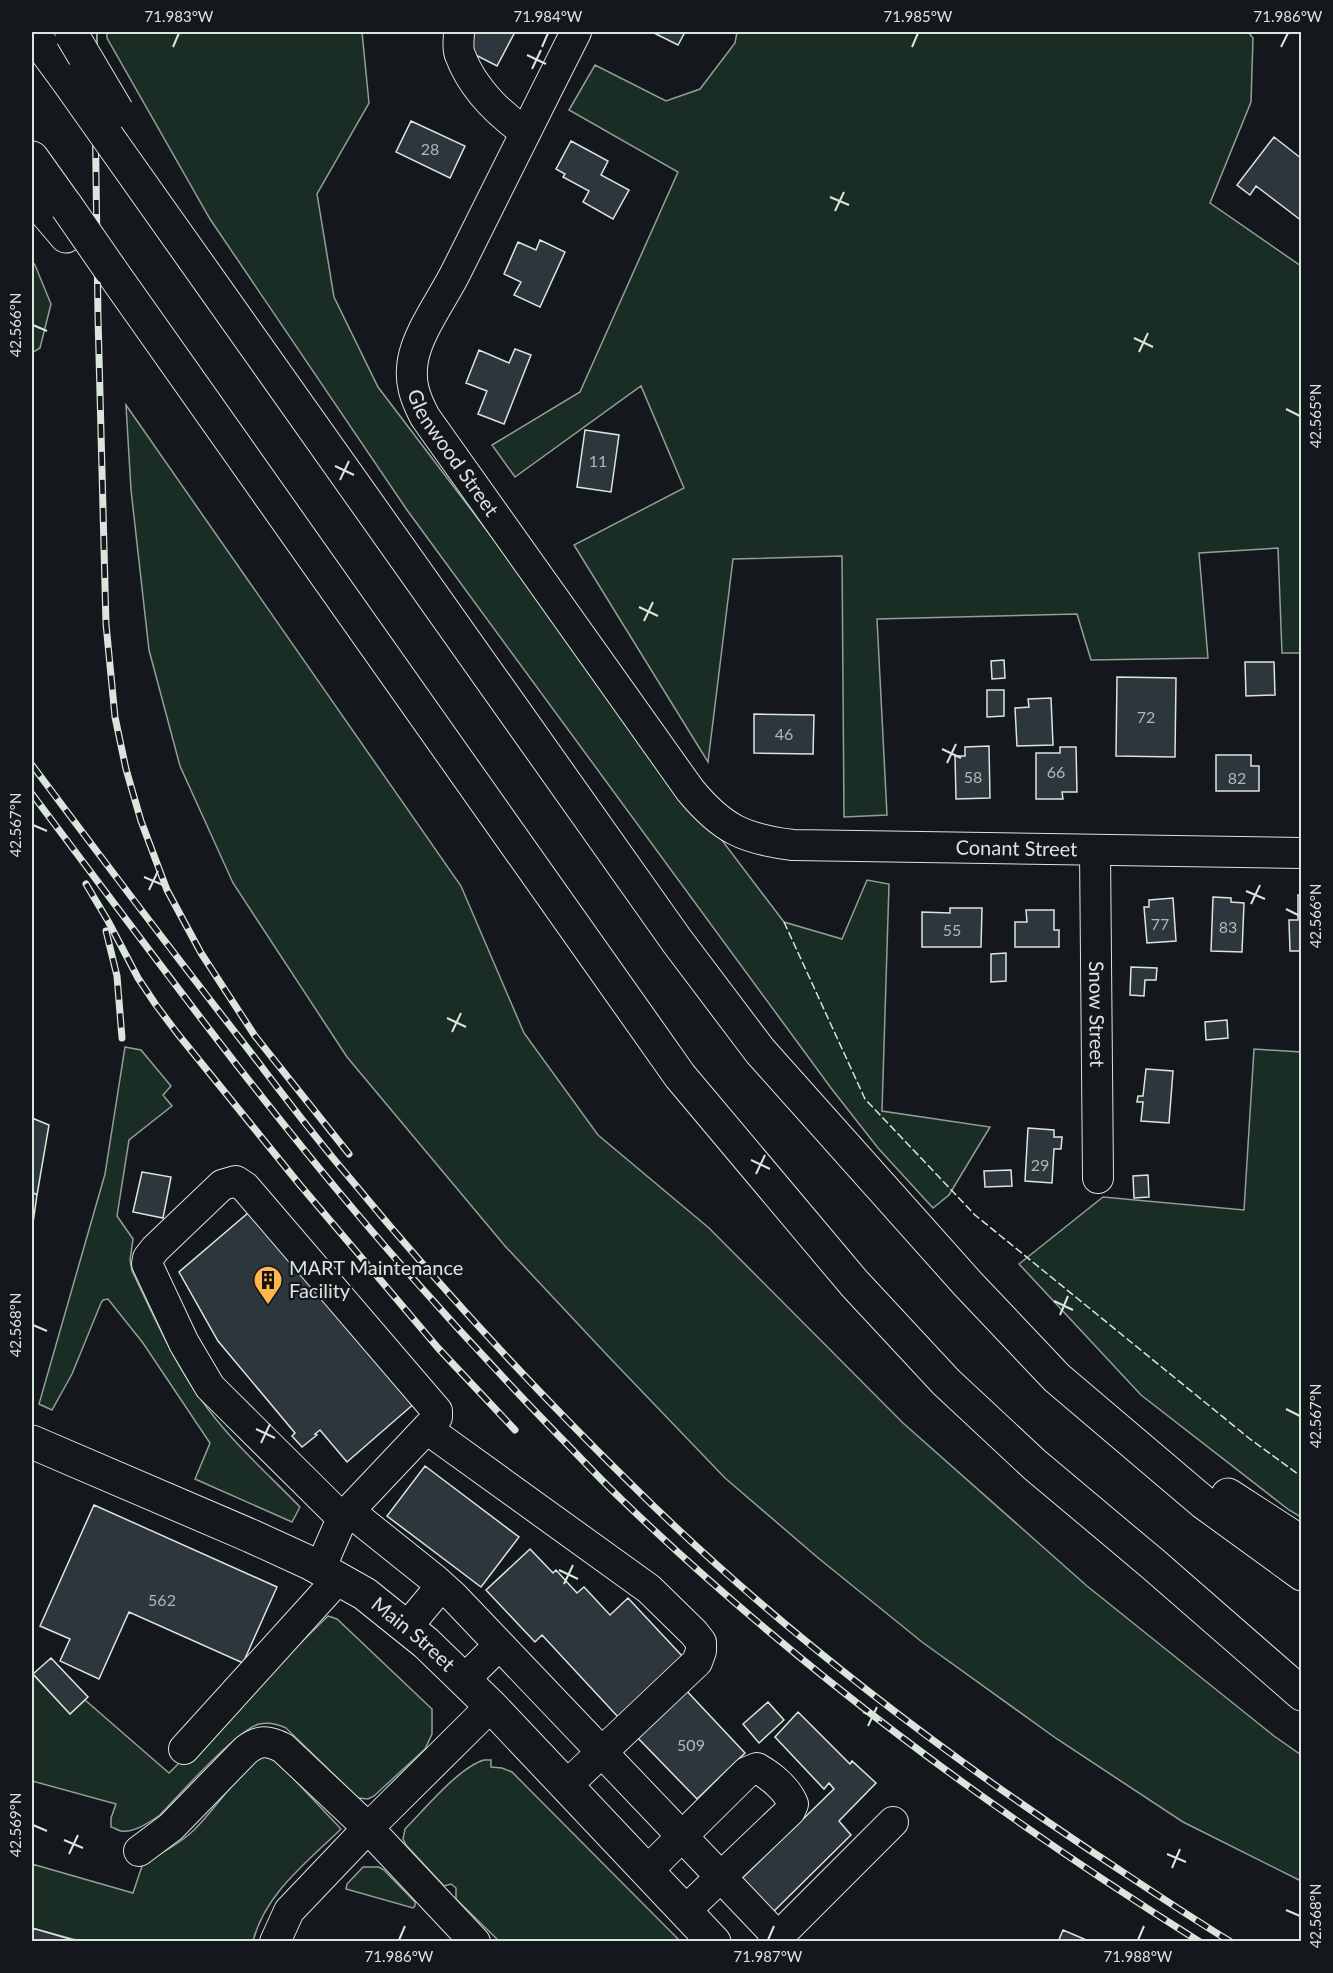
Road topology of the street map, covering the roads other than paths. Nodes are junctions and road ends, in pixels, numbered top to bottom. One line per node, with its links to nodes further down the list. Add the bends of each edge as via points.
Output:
1 (32, 32): 9 (main road, bridge)
2 (459, 32): 5 (street, via 459,53 477,86 506,118)
3 (576, 32): 5 (street, Glenwood Street)
4 (71, 33): 9 (main road, bridge)
5 (525, 132): 10 (street, Glenwood Street, via 420,339 411,380 415,398 690,790)
6 (32, 158): 8 (main road)
7 (32, 196): 8 (main road)
8 (66, 222): 19 (main road, bridge, via 193,386 680,1076 854,1283 946,1382 1035,1465)
9 (266, 359): 14 (main road, via 676,941 760,1052 968,1284)
10 (734, 831): 11 (street, Conant Street, via 772,843 814,847)
11 (1095, 850): 12 (street, Conant Street); 13 (street, Snow Street)
12 (1302, 853)
13 (1098, 1178)
14 (1078, 1394): 18 (main road); 21 (main road, via 1203,1502)
15 (427, 1429): 17 (street); 17 (street, via 437,1411 236,1181 222,1185 151,1254 147,1264 184,1343 210,1387); 30 (street, via 649,1589 701,1642 697,1662)
16 (32, 1442): 20 (main road, Main Street, via 251,1536)
17 (346, 1515): 20 (street); 22 (street)
18 (1302, 1543)
19 (1153, 1564): 25 (main road); 27 (main road)
20 (329, 1574): 23 (main road, Main Street, via 365,1594); 29 (street)
21 (1302, 1574)
22 (441, 1586): 23 (street); 24 (street)
23 (407, 1627): 26 (main road, Main Street)
24 (500, 1645): 26 (street); 30 (street)
25 (1302, 1670)
26 (464, 1680): 28 (main road, Main Street)
27 (1302, 1694)
28 (491, 1706): 31 (main road, Main Street); 33 (street)
29 (184, 1749)
30 (601, 1753): 31 (street); 34 (street)
31 (566, 1786): 36 (main road, Main Street)
32 (893, 1822): 39 (street)
33 (368, 1828): 35 (street, via 283,1748 265,1741 246,1750 171,1827); 40 (street, via 289,1911); 41 (street)
34 (682, 1837): 36 (street); 37 (street); 37 (street, via 747,1772 757,1768 790,1795 790,1811)
35 (139, 1851)
36 (647, 1871): 38 (main road, Main Street)
37 (720, 1878): 38 (street); 39 (street)
38 (686, 1911): 42 (main road, Main Street)
39 (776, 1939)
40 (275, 1941)
41 (475, 1941)
42 (714, 1941)

